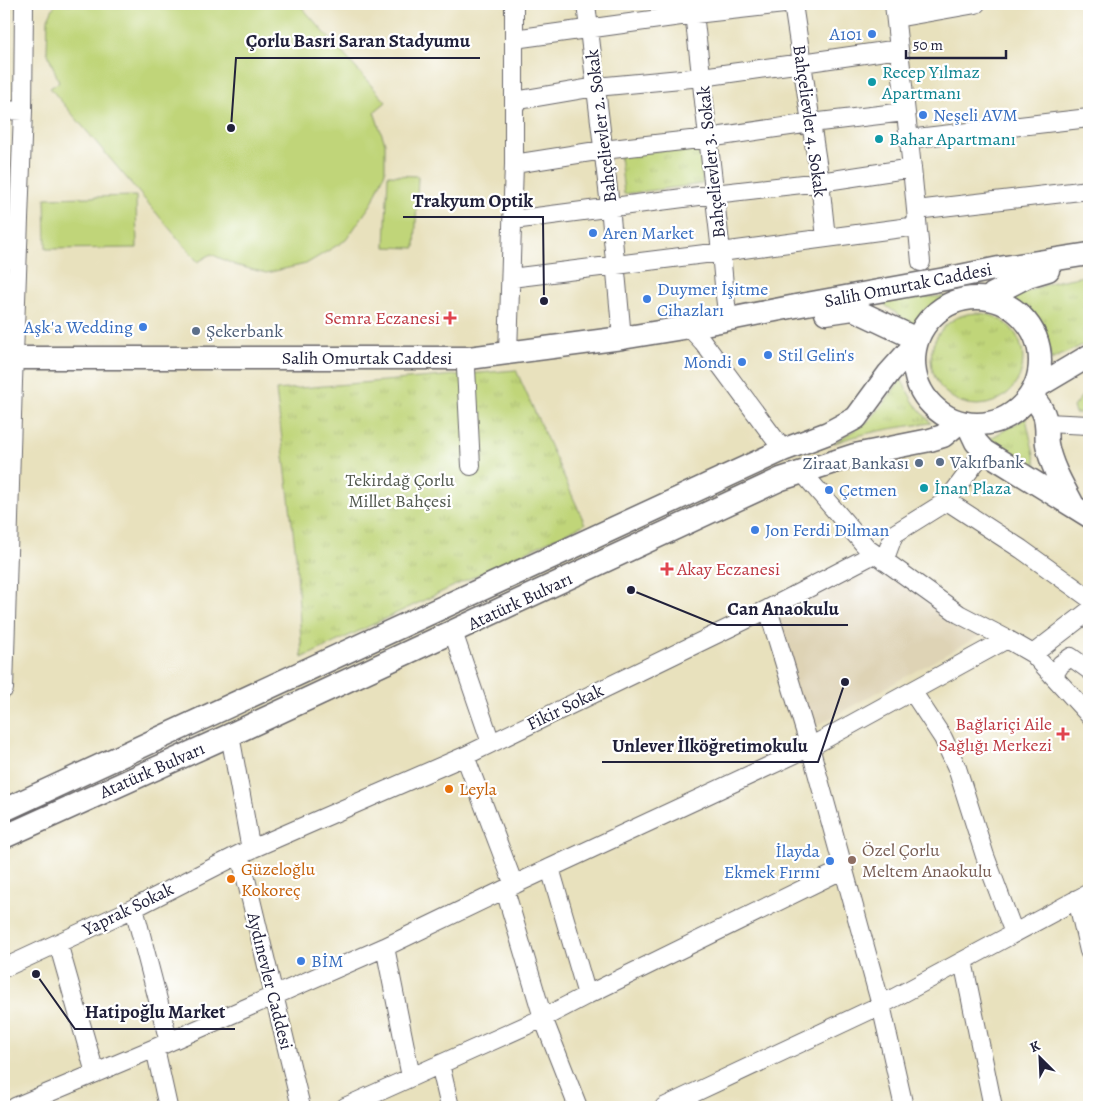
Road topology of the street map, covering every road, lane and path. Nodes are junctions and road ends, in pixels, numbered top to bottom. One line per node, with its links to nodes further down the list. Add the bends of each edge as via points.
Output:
1 (24, 4): 17 (street)
2 (514, 4): 10 (street)
3 (586, 4): 9 (street, Bahçelievler 2. Sokak)
4 (784, 4): 7 (street)
5 (792, 4): 12 (street, Bahçelievler 4. Sokak)
6 (976, 4): 8 (street)
7 (694, 9): 9 (street); 13 (street, Bahçelievler 3. Sokak)
8 (895, 11): 11 (street)
9 (590, 29): 10 (street); 14 (street, Bahçelievler 2. Sokak)
10 (514, 39): 15 (street)
11 (899, 49): 12 (street); 18 (street)
12 (802, 64): 13 (street); 20 (street, Bahçelievler 4. Sokak)
13 (702, 77): 14 (street); 21 (street, Bahçelievler 3. Sokak)
14 (596, 87): 15 (street); 23 (street, Bahçelievler 2. Sokak)
15 (514, 101): 24 (street)
16 (4, 110): 17 (street)
17 (23, 111): 46 (street)
18 (905, 112): 20 (street); 22 (street)
19 (1089, 118): 22 (street)
20 (811, 123): 21 (street); 26 (street, Bahçelievler 4. Sokak)
21 (708, 138): 23 (street); 28 (street, Bahçelievler 3. Sokak)
22 (908, 139): 25 (street)
23 (603, 150): 24 (street); 29 (street, Bahçelievler 2. Sokak)
24 (514, 164): 31 (street)
25 (912, 168): 26 (street); 30 (street)
26 (820, 182): 28 (street); 32 (street, Bahçelievler 4. Sokak)
27 (1089, 190): 30 (street)
28 (714, 194): 29 (street); 33 (street, Bahçelievler 3. Sokak)
29 (610, 206): 31 (street); 36 (street, Bahçelievler 2. Sokak)
30 (916, 218): 32 (street); 35 (street)
31 (512, 220): 37 (street)
32 (826, 238): 33 (street)
33 (721, 252): 36 (street); 40 (street, Bahçelievler 3. Sokak)
34 (1089, 256): 38 (main road, Salih Omurtak Caddesi); 39 (main road, via 1028,276)
35 (921, 262)
36 (616, 265): 37 (street); 42 (street, Bahçelievler 2. Sokak)
37 (511, 278): 44 (street)
38 (945, 279): 39 (main road); 40 (main road, Salih Omurtak Caddesi)
39 (984, 298): 43 (main road, Salih Omurtak Caddesi, via 965,299 940,310 922,331); 48 (main road, via 1004,304 1018,313 1037,339 1040,372)
40 (728, 320): 41 (main road, Salih Omurtak Caddesi); 43 (main road, Salih Omurtak Caddesi, via 853,310 908,335)
41 (689, 327): 42 (main road, Salih Omurtak Caddesi); 52 (street)
42 (622, 338): 44 (main road, Salih Omurtak Caddesi)
43 (916, 344): 49 (main road, Salih Omurtak Caddesi, via 914,360 922,392 945,415); 52 (main road, Atatürk Bulvarı, via 889,373 856,418)
44 (508, 353): 46 (main road, Salih Omurtak Caddesi, via 463,358)
45 (1089, 356): 48 (main road)
46 (9, 358): 67 (street)
47 (466, 368): 54 (street)
48 (1033, 391): 49 (main road, via 1010,415 982,424); 50 (main road)
49 (964, 423): 53 (main road); 55 (main road, Atatürk Bulvarı, via 937,438 855,455)
50 (1046, 423): 51 (street); 57 (main road, via 1053,465 1061,483)
51 (1089, 425)
52 (783, 450): 77 (main road, Atatürk Bulvarı)
53 (984, 451): 56 (street); 57 (main road)
54 (471, 466)
55 (802, 472): 58 (street); 63 (main road, Atatürk Bulvarı)
56 (947, 501): 58 (street, Fikir Sokak, via 894,534); 59 (street)
57 (1082, 511)
58 (876, 555): 60 (street, Fikir Sokak); 64 (street, via 959,614)
59 (1089, 598)
60 (768, 609): 74 (street, Fikir Sokak); 75 (street)
61 (1089, 611): 62 (street)
62 (1073, 624): 65 (street); 66 (street, via 1064,648)
63 (452, 632): 73 (main road, Atatürk Bulvarı); 74 (street)
64 (1008, 639): 65 (street); 71 (street)
65 (1033, 654): 69 (street)
66 (1071, 657): 68 (street); 69 (street)
67 (4, 663): 70 (street)
68 (1089, 670)
69 (1053, 676): 72 (street)
70 (4, 689)
71 (912, 691): 75 (street); 85 (street, via 944,738 957,768)
72 (1089, 715)
73 (230, 735): 78 (main road, Atatürk Bulvarı); 79 (street, Aydınevler Caddesi)
74 (491, 744): 76 (street, Fikir Sokak)
75 (810, 747): 80 (street); 81 (street)
76 (465, 756): 79 (street, Fikir Sokak); 82 (street)
77 (4, 810)
78 (4, 837)
79 (246, 852): 84 (street, Yaprak Sokak); 92 (street, Aydınevler Caddesi)
80 (550, 868): 82 (street); 91 (street)
81 (844, 869): 91 (street); 93 (street)
82 (509, 887): 87 (street); 94 (street)
83 (1083, 896): 85 (street); 88 (street)
84 (134, 908): 86 (street, Yaprak Sokak); 95 (street)
85 (1014, 933): 89 (street)
86 (58, 943): 90 (street, Yaprak Sokak); 97 (street)
87 (386, 947): 92 (street); 98 (street)
88 (1089, 951)
89 (963, 961): 93 (street); 107 (street)
90 (4, 968)
91 (587, 995): 94 (street)
92 (274, 997): 95 (street); 101 (street, Aydınevler Caddesi)
93 (881, 1005): 105 (street); 106 (street)
94 (543, 1018): 96 (street); 104 (street)
95 (162, 1045): 97 (street); 100 (street)
96 (440, 1064): 98 (street); 103 (street)
97 (95, 1073): 99 (street)
98 (411, 1077): 102 (street)
99 (14, 1107)
100 (168, 1107)
101 (300, 1107)
102 (346, 1107)
103 (450, 1107)
104 (578, 1107)
105 (664, 1107)
106 (904, 1107)
107 (993, 1107)

